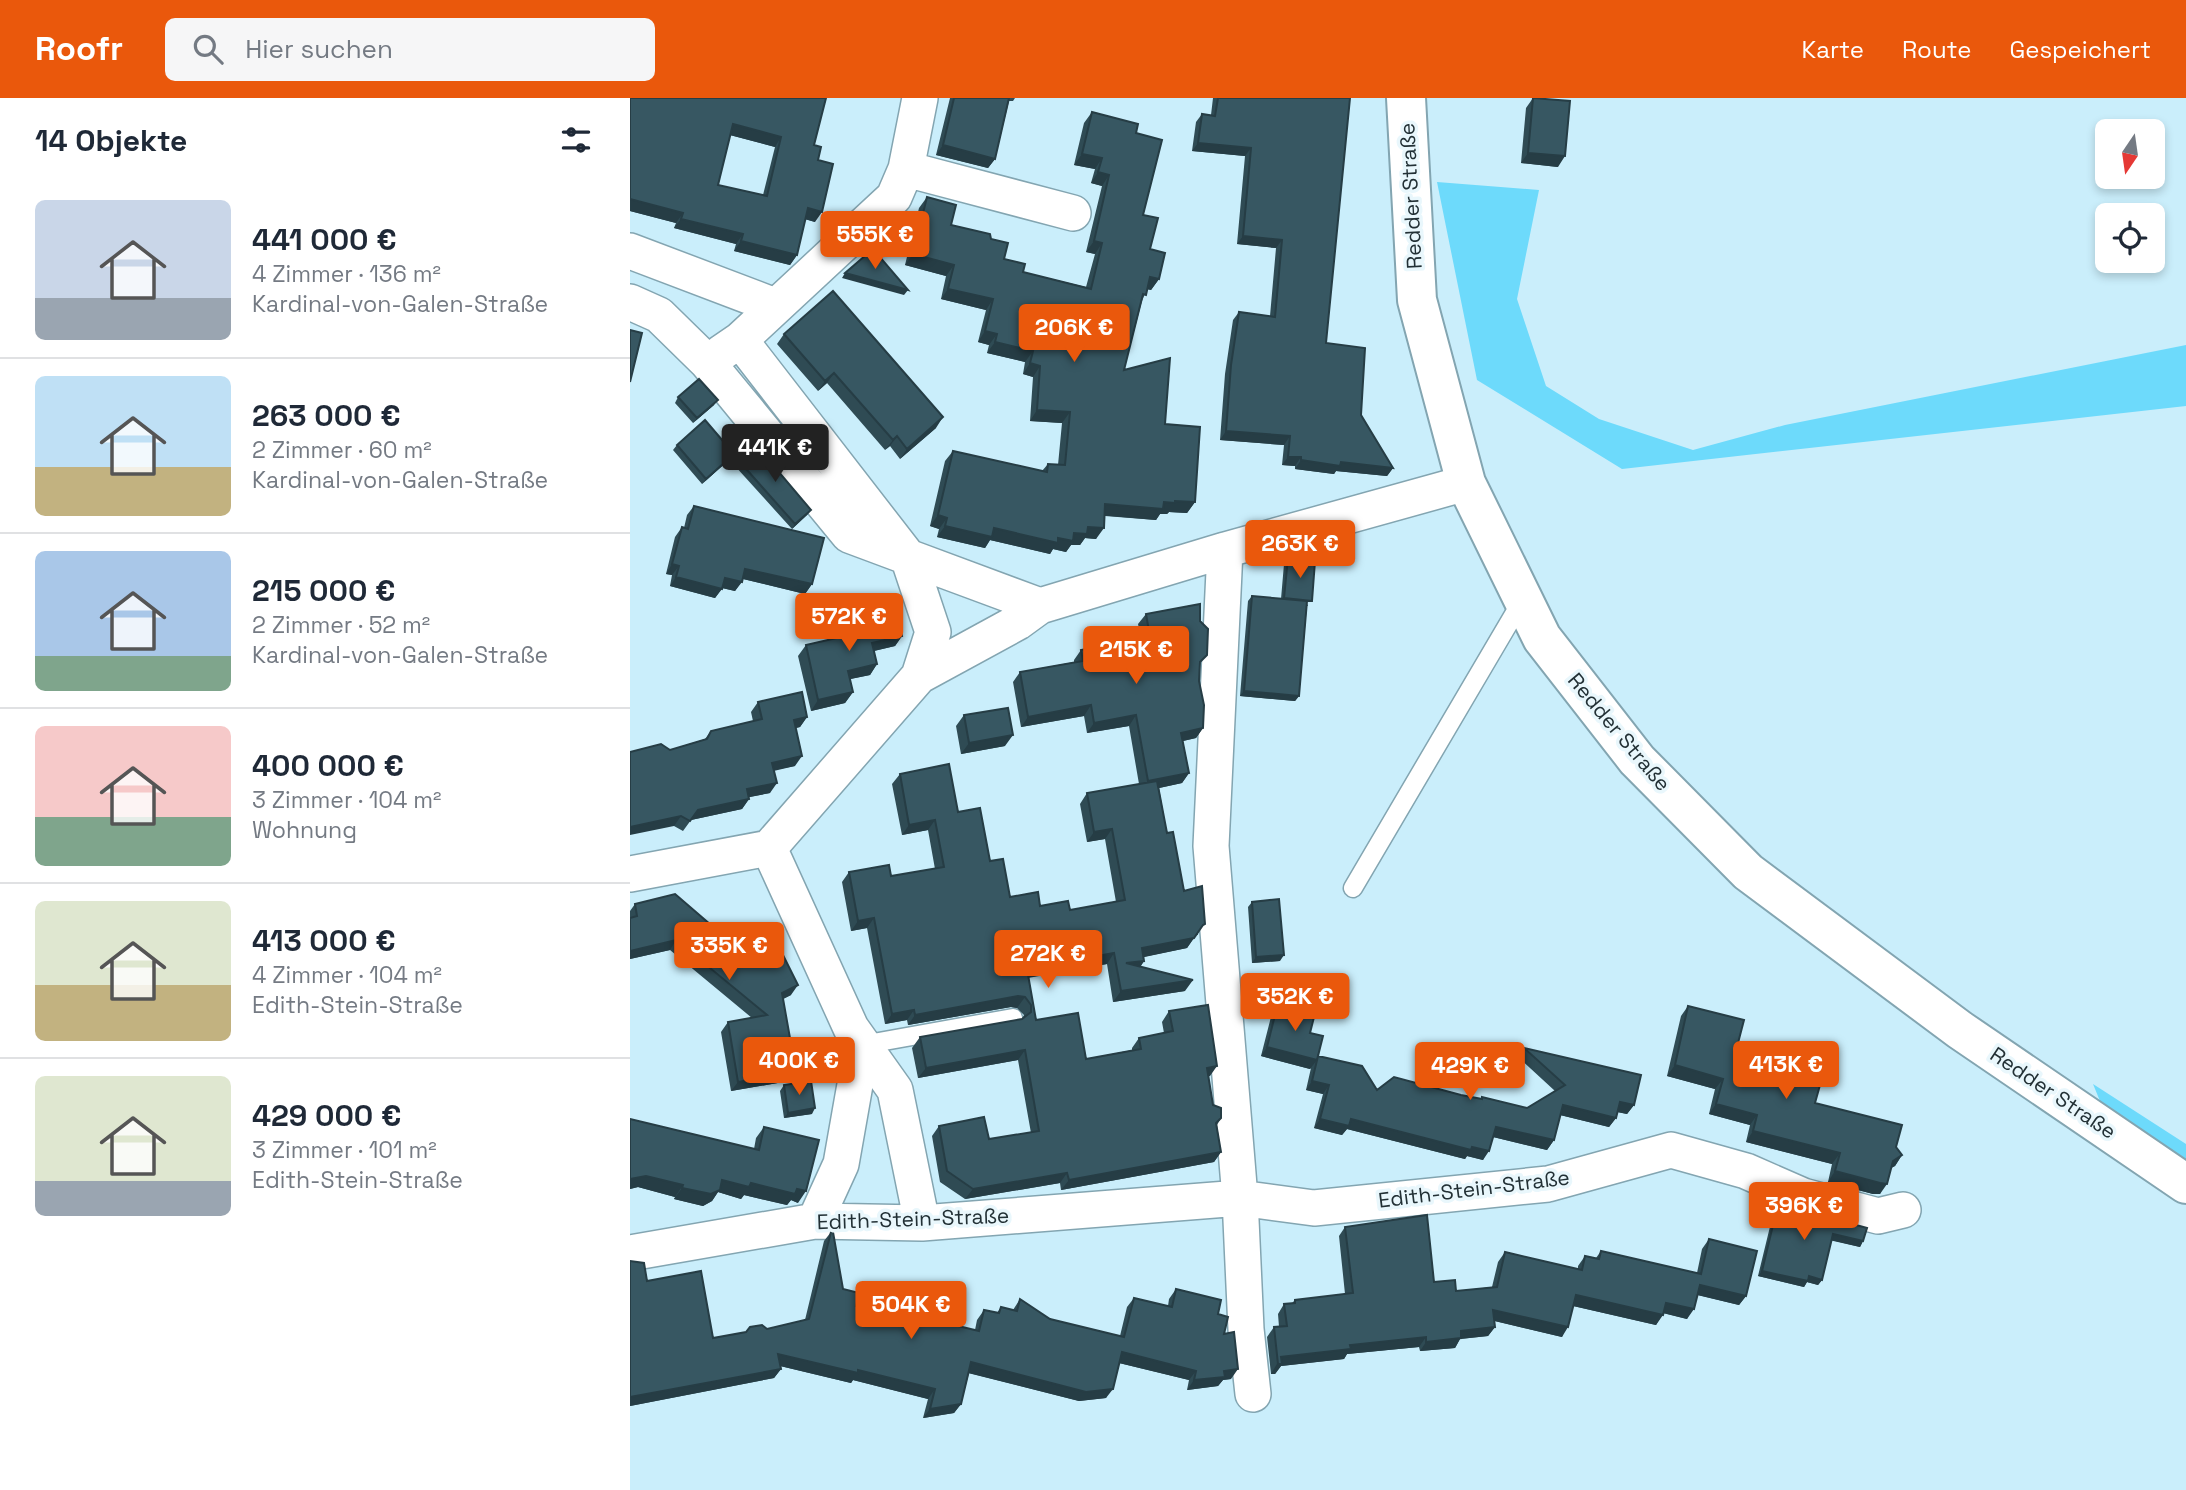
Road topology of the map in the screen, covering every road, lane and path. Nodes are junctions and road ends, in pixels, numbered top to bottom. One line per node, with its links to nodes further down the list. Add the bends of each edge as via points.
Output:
1 (920, 98): 3 (street)
2 (1406, 98): 10 (street, Redder Straße, via 1417,300)
3 (906, 169): 4 (street); 7 (street, via 894,197)
4 (1073, 213)
5 (630, 251): 7 (street)
6 (630, 302): 9 (street, via 659,315)
7 (775, 306): 8 (street)
8 (740, 340): 9 (street); 12 (street)
9 (707, 362): 12 (street, via 849,535)
10 (1466, 482): 11 (street); 13 (street, Redder Straße)
11 (1225, 550): 14 (street); 22 (street, via 1211,846)
12 (908, 557): 14 (street); 15 (street, via 933,632)
13 (1523, 599): 18 (lane); 21 (street, Redder Straße, via 1542,638 1637,760 1748,872 1959,1030)
14 (1040, 606): 15 (street)
15 (919, 677): 16 (street)
16 (769, 848): 17 (street); 20 (street)
17 (630, 874)
18 (1353, 888)
19 (1013, 1018): 20 (lane)
20 (862, 1045): 24 (street, via 841,1164); 25 (street, via 895,1090)
21 (2186, 1184)
22 (1240, 1198): 23 (street, Edith-Stein-Straße, via 1314,1208 1548,1184 1671,1150 1746,1171 1803,1196 1878,1216); 25 (street, Edith-Stein-Straße); 27 (street, via 1245,1329)
23 (1903, 1210)
24 (815, 1221): 25 (street, Edith-Stein-Straße); 26 (street, Edith-Stein-Straße)
25 (922, 1223)
26 (630, 1253)
27 (1253, 1394)

